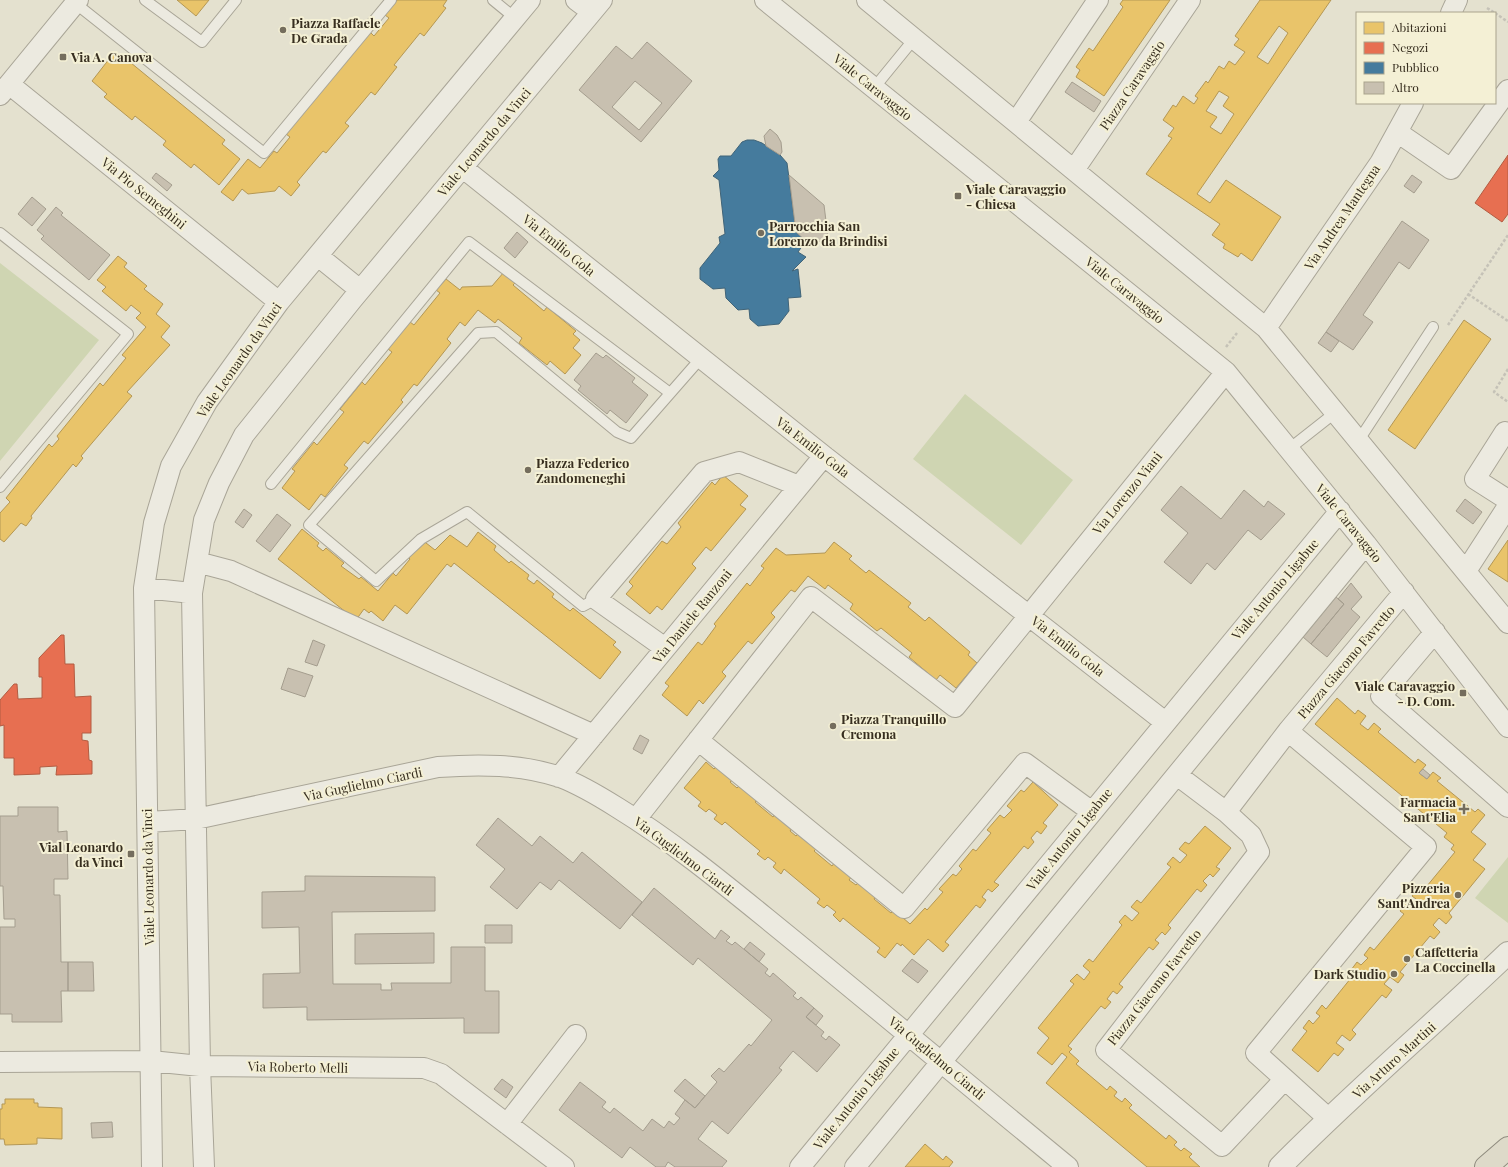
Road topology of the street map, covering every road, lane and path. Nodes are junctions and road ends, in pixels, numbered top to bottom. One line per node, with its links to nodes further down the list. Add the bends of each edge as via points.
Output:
1 (145, 0): 2 (lane, via 202,42)
2 (236, 0)
3 (391, 0): 12 (lane, via 264,153)
4 (493, 0): 18 (lane)
5 (530, 0): 18 (street, Viale Leonardo da Vinci)
6 (576, 0): 13 (street, Viale Leonardo da Vinci)
7 (765, 0): 21 (street, Viale Caravaggio)
8 (867, 0): 20 (street)
9 (1098, 0): 25 (street)
10 (1190, 0): 28 (street, Piazza Caravaggio)
11 (1457, 0): 15 (street)
12 (76, 2): 22 (street)
13 (597, 6): 27 (street, Viale Leonardo da Vinci)
14 (1487, 8): 16 (path)
15 (1452, 12)
16 (1493, 12)
17 (1496, 14): 19 (path)
18 (515, 18): 31 (street, Viale Leonardo da Vinci)
19 (1508, 22)
20 (914, 39): 21 (lane); 25 (street)
21 (874, 88): 42 (street, Viale Caravaggio)
22 (5, 89): 34 (street, Via Pio Semeghini)
23 (1508, 90): 26 (street, via 1451,170)
24 (1412, 104): 26 (street, Via Andrea Mantegna)
25 (1016, 122): 28 (street)
26 (1397, 132): 37 (street, Via Andrea Mantegna, via 1380,163)
27 (463, 168): 32 (street, Viale Leonardo da Vinci); 40 (street, Via Emilio Gola)
28 (1074, 170): 37 (street)
29 (0, 233): 52 (lane, via 128,334)
30 (1508, 235): 33 (path)
31 (318, 256): 32 (street); 34 (street, Viale Leonardo da Vinci)
32 (360, 290): 57 (street, Viale Leonardo da Vinci, via 244,435 219,483 204,520)
33 (1468, 294): 35 (path); 36 (path, via 1447,326)
34 (279, 302): 59 (street, Viale Leonardo da Vinci, via 207,402 171,466 154,523)
35 (1508, 321)
36 (1434, 327): 47 (lane)
37 (1266, 328): 45 (street)
38 (1237, 333): 39 (path)
39 (1224, 350)
40 (700, 358): 43 (lane); 49 (street, Via Emilio Gola)
41 (1508, 369): 44 (path, via 1494,392)
42 (1226, 372): 48 (street, Viale Caravaggio); 63 (street, Via Lorenzo Viani)
43 (670, 393): 50 (lane, via 470,242); 62 (lane, via 631,438 617,432 496,332 478,333 309,525 376,581 421,539 467,512 583,606)
44 (1508, 402)
45 (1336, 412): 47 (street); 48 (lane)
46 (1508, 434): 53 (street, via 1505,432 1475,479)
47 (1359, 440): 58 (street)
48 (1289, 449): 55 (street, Viale Caravaggio)
49 (824, 456): 51 (street, Via Daniele Ranzoni); 63 (street, Via Emilio Gola)
50 (271, 484)
51 (799, 486): 62 (street, via 739,462 704,472); 66 (street, Via Daniele Ranzoni)
52 (0, 487)
53 (1508, 500)
54 (1508, 506): 58 (street)
55 (1340, 511): 56 (street, Viale Caravaggio); 67 (street, Viale Antonio Ligabue)
56 (1366, 544): 60 (street, Viale Caravaggio); 72 (street)
57 (197, 562): 61 (street, Viale Leonardo da Vinci); 70 (street, via 231,571)
58 (1466, 571): 64 (street)
59 (144, 588): 61 (street); 79 (street, Viale Leonardo da Vinci)
60 (1404, 592): 65 (street, Viale Caravaggio); 69 (street, Piazza Giacomo Favretto)
61 (192, 593): 77 (street, Viale Leonardo da Vinci)
62 (596, 599): 66 (street)
63 (1029, 616): 67 (street, Via Emilio Gola); 71 (street, via 955,707 811,597)
64 (1508, 623)
65 (1435, 632): 68 (street, Viale Caravaggio); 74 (street, via 1381,696)
66 (665, 648): 70 (street, Via Daniele Ranzoni)
67 (1165, 722): 75 (street, Viale Antonio Ligabue)
68 (1508, 727)
69 (1288, 731): 76 (street, Piazza Giacomo Favretto); 87 (street, Piazza Giacomo Favretto, via 1426,848 1256,1053)
70 (594, 735): 73 (street, Via Daniele Ranzoni)
71 (698, 740): 75 (street, via 904,908 1025,763); 78 (street)
72 (1177, 775): 76 (street, Piazza Giacomo Favretto); 85 (street)
73 (559, 777): 77 (street, Via Guglielmo Ciardi, via 529,768 472,765 438,767); 78 (street, Via Guglielmo Ciardi, via 584,787)
74 (1508, 807)
75 (1092, 812): 81 (street, Viale Antonio Ligabue)
76 (1226, 812): 87 (street, Piazza Giacomo Favretto, via 1251,835 1259,852 1106,1050 1222,1146)
77 (196, 819): 79 (street, Via Guglielmo Ciardi); 86 (street, Viale Leonardo da Vinci)
78 (636, 819): 81 (street, Via Guglielmo Ciardi, via 722,883)
79 (148, 822): 83 (street, Viale Leonardo da Vinci)
80 (1508, 953): 88 (street, Via Arturo Martini, via 1440,1019)
81 (909, 1034): 85 (street, Via Guglielmo Ciardi); 95 (street, Viale Antonio Ligabue)
82 (576, 1035): 89 (street)
83 (150, 1061): 84 (street, Via Roberto Melli); 86 (street, Via Roberto Melli); 92 (street, Viale Leonardo da Vinci)
84 (0, 1062)
85 (942, 1063): 91 (street); 96 (street, Via Guglielmo Ciardi)
86 (200, 1066): 89 (street, Via Roberto Melli, via 424,1068 441,1074); 93 (street, Viale Leonardo da Vinci)
87 (1284, 1080): 88 (street, Piazza Giacomo Favretto)
88 (1329, 1119): 97 (street, Via Arturo Martini)
89 (507, 1124): 94 (street, Via Roberto Melli)
90 (1508, 1148): 98 (highway)
91 (865, 1164)
92 (152, 1167)
93 (204, 1167)
94 (564, 1167)
95 (800, 1167)
96 (1068, 1167)
97 (1280, 1167)
98 (1486, 1167)

